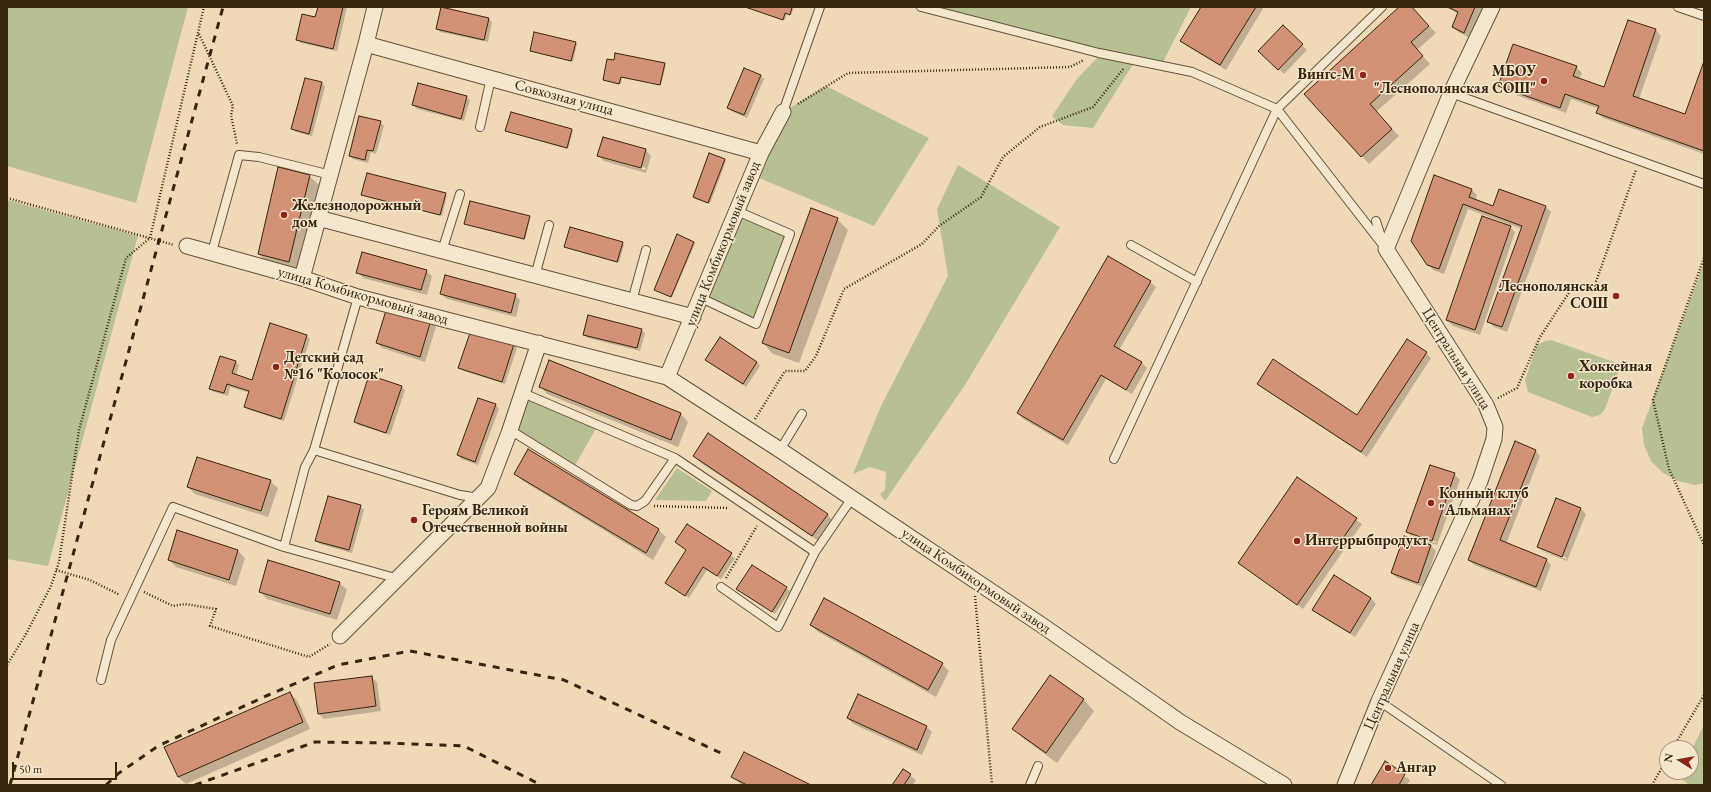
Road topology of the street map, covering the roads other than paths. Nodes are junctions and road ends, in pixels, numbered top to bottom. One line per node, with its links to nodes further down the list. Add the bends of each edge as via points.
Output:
1 (375, 7): 8 (street)
2 (820, 7): 12 (lane)
3 (921, 7): 11 (lane, via 1098,54 1192,72)
4 (1382, 7): 11 (lane)
5 (1492, 7): 10 (street)
6 (1678, 7): 7 (lane)
7 (1704, 16)
8 (366, 44): 9 (street, Совхозная улица); 15 (street)
9 (491, 78): 13 (lane); 14 (street, Совхозная улица)
10 (1451, 92): 16 (lane); 24 (street)
11 (1277, 109): 24 (lane); 30 (lane)
12 (783, 112): 14 (street, улица Комбикормовый завод)
13 (480, 127)
14 (761, 153): 18 (street, улица Комбикормовый завод)
15 (331, 175): 19 (street); 27 (lane, via 259,157 239,155)
16 (1704, 184)
17 (460, 194): 26 (lane)
18 (737, 211): 32 (street, улица Комбикормовый завод); 32 (lane, via 790,234 756,324)
19 (318, 218): 26 (street); 29 (street)
20 (1376, 221): 24 (lane)
21 (549, 225): 28 (lane)
22 (1131, 245): 30 (lane)
23 (187, 246): 27 (street, улица Комбикормовый завод)
24 (1386, 249): 52 (street, Центральная улица, via 1486,405 1495,427 1494,439 1480,481)
25 (646, 250): 33 (lane)
26 (442, 251): 28 (street)
27 (212, 252): 29 (street, улица Комбикормовый завод)
28 (535, 276): 33 (street)
29 (302, 278): 31 (street, улица Комбикормовый завод)
30 (1196, 282): 43 (lane)
31 (358, 296): 35 (street, улица Комбикормовый завод); 40 (lane)
32 (701, 298): 34 (street, улица Комбикормовый завод)
33 (632, 301): 34 (street)
34 (693, 317): 36 (street, улица Комбикормовый завод)
35 (539, 343): 36 (street, улица Комбикормовый завод); 37 (street)
36 (667, 378): 41 (street, улица Комбикормовый завод)
37 (523, 392): 39 (street); 42 (lane)
38 (802, 414): 41 (lane)
39 (510, 430): 42 (lane, via 636,506 645,501); 44 (street, via 488,488)
40 (314, 450): 44 (lane, via 460,495 473,497); 46 (lane, via 305,467)
41 (780, 450): 45 (street, улица Комбикормовый завод)
42 (675, 458): 47 (lane)
43 (1114, 459)
44 (482, 494): 48 (street)
45 (852, 498): 47 (lane); 55 (street, улица Комбикормовый завод, via 1043,626 1180,722)
46 (284, 547): 48 (lane); 51 (lane, via 174,508 111,640)
47 (815, 552): 49 (lane, via 778,626)
48 (399, 579): 50 (street)
49 (721, 587)
50 (340, 636)
51 (101, 680)
52 (1380, 701): 56 (street, Центральная улица); 57 (lane)
53 (1038, 766): 54 (lane)
54 (1030, 785)
55 (1284, 785)
56 (1345, 785)
57 (1501, 785)

